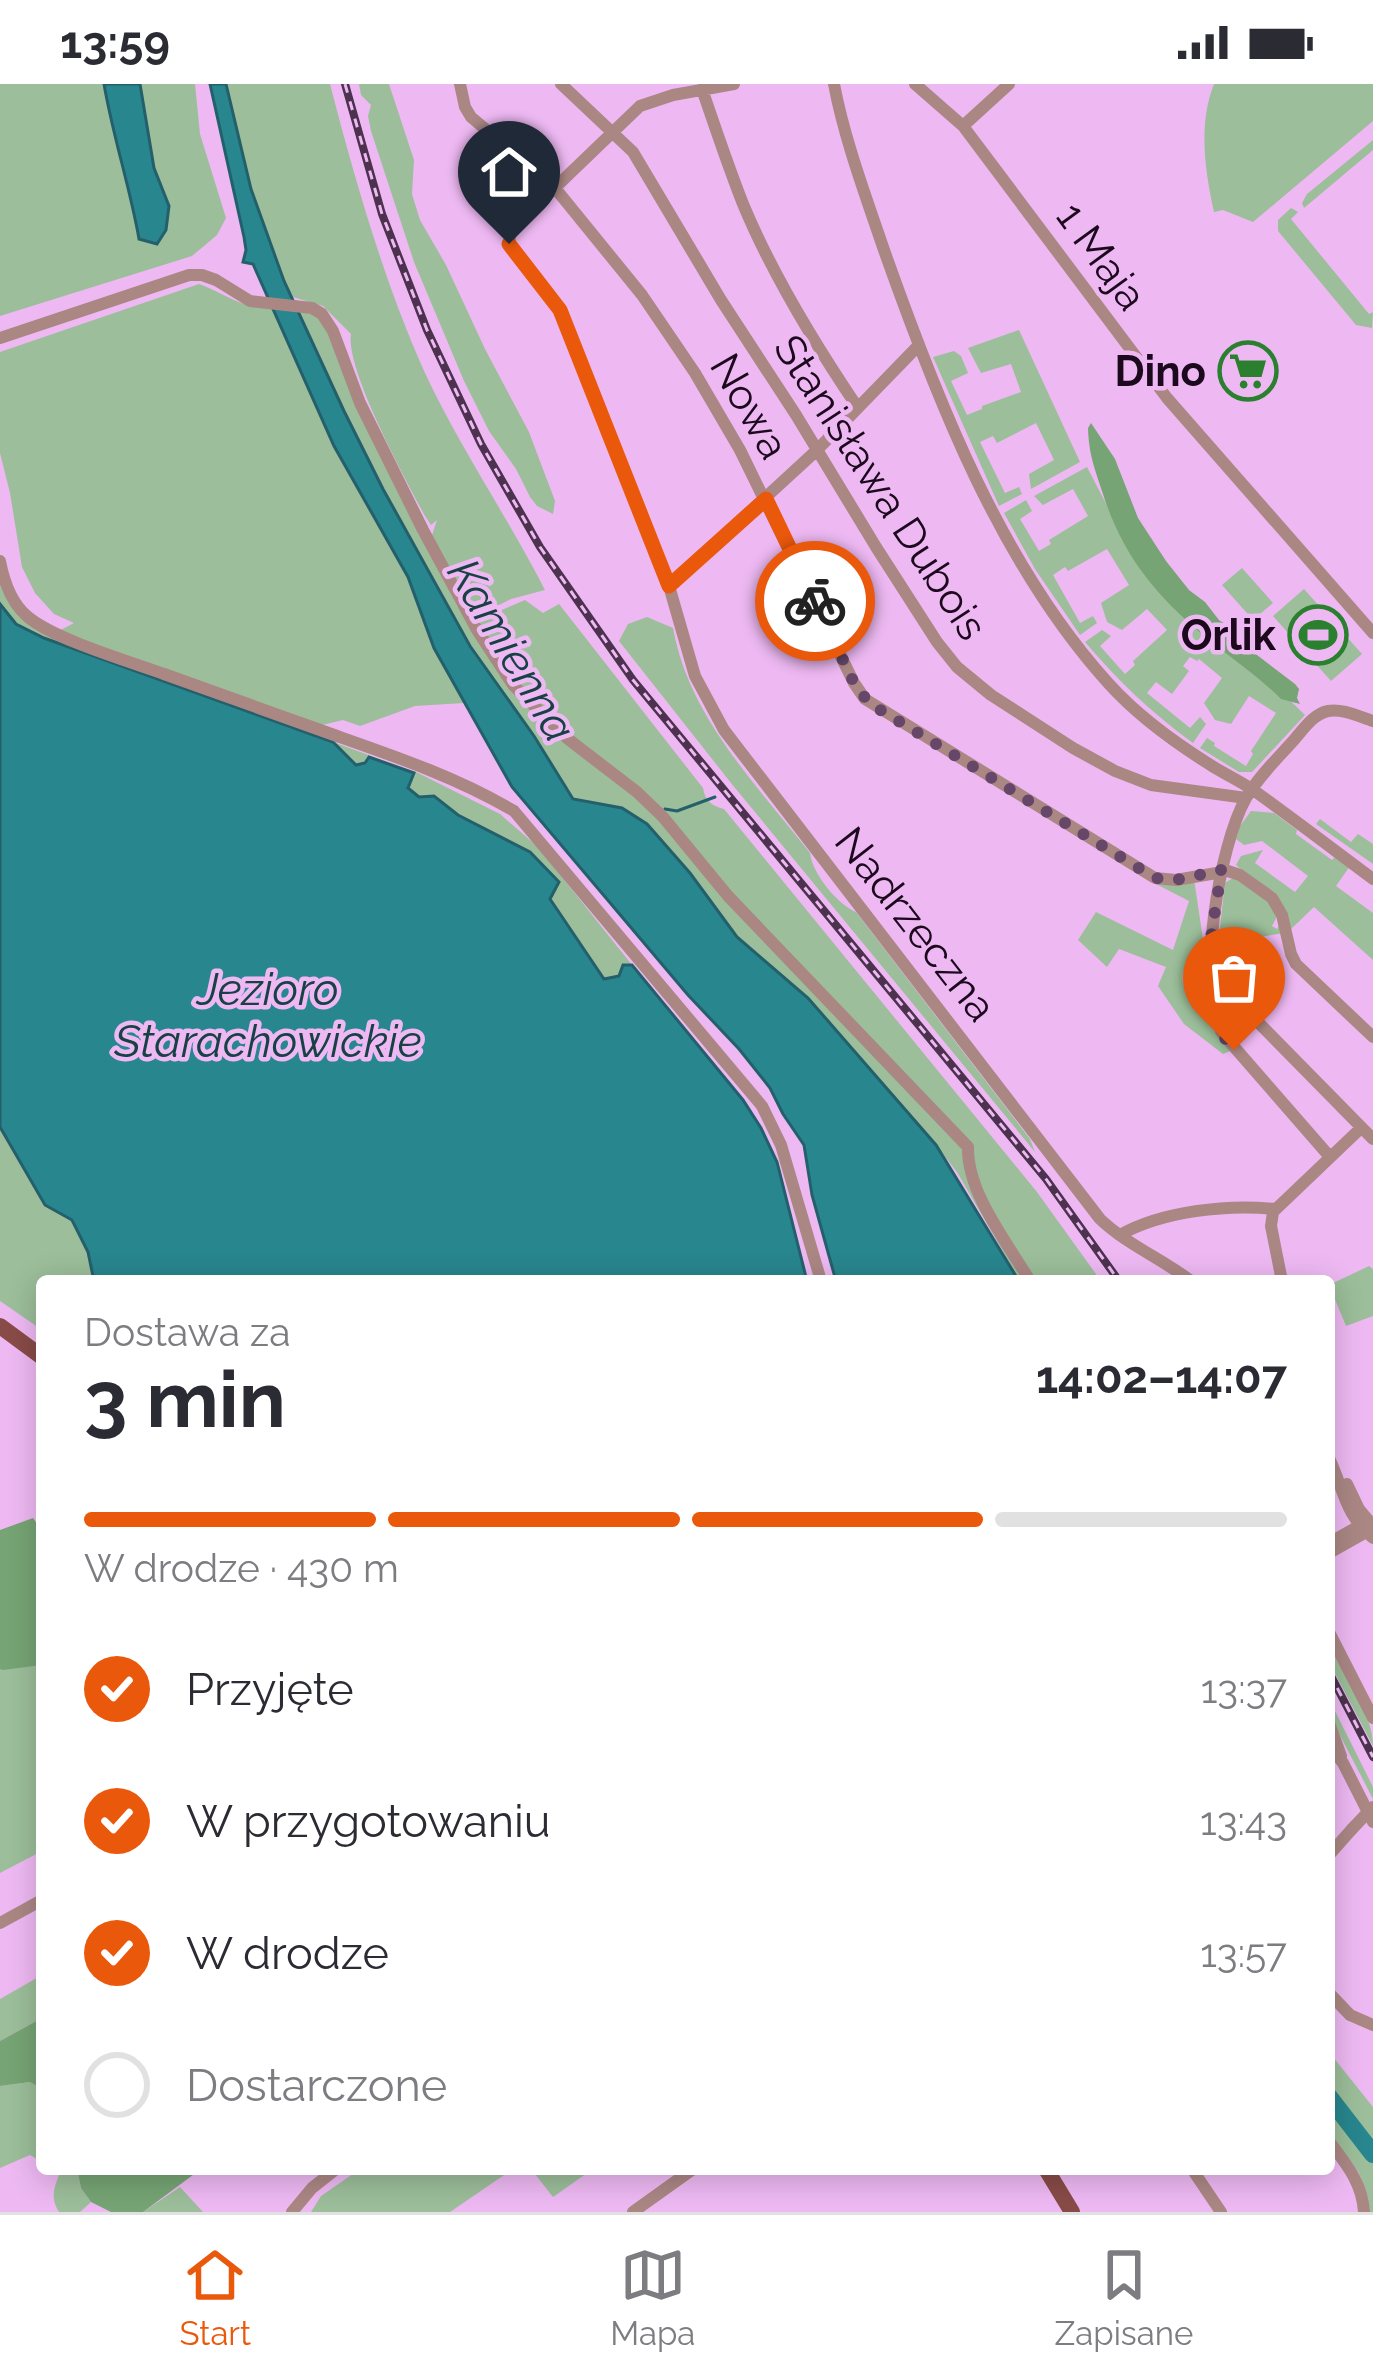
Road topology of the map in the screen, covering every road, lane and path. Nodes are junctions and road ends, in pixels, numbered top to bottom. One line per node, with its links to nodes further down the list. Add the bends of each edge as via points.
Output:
1 (460, 84): 10 (street, Nowa, via 471,117)
2 (561, 84): 9 (street, Stanisława Dubois)
3 (734, 84): 7 (street)
4 (834, 84): 12 (street)
5 (915, 84): 8 (street, 1 Maja)
6 (1010, 84): 8 (street)
7 (693, 88): 9 (street, via 640,106); 13 (street, via 756,232)
8 (964, 126): 18 (street, 1 Maja, via 1167,398)
9 (613, 131): 10 (street); 14 (street, Stanisława Dubois)
10 (555, 188): 15 (street, Nowa, via 642,295); 17 (street, Nadrzeczna, via 508,240 560,310)
11 (0, 338): 31 (street, via 189,275 250,301 322,314 423,530 513,685 664,817 728,896 968,1147 976,1189)
12 (918, 346): 13 (street); 20 (street, via 985,496 1072,639 1134,708)
13 (858, 408): 14 (street)
14 (816, 451): 15 (street); 20 (street, Stanisława Dubois, via 968,678 1126,776)
15 (766, 499): 17 (street); 21 (street, Nowa, via 869,703 1155,878)
16 (0, 561): 30 (street, via 19,608 47,628 417,765 514,811 762,1106)
17 (669, 586): 29 (street, Nadrzeczna, via 695,676 724,730)
18 (1373, 633)
19 (1373, 721): 20 (street, via 1323,712)
20 (1249, 793): 21 (street); 22 (street)
21 (1221, 870): 23 (street); 24 (street, via 1272,898 1296,964)
22 (1373, 879)
23 (1210, 988): 25 (street, via 1245,1009); 27 (street, via 1224,1037)
24 (1373, 1037)
25 (1361, 1128): 26 (street); 27 (street)
26 (1373, 1139)
27 (1330, 1157): 28 (street)
28 (1275, 1210): 29 (street, via 1225,1207); 33 (street)
29 (1120, 1235): 32 (street, Nadrzeczna)
30 (819, 1275)
31 (1026, 1275)
32 (1185, 1275)
33 (1281, 1275)
34 (0, 1327): 35 (main road)
35 (36, 1353)
36 (1335, 1457): 38 (street)
37 (1335, 1475): 38 (street, via 1347,1508)
38 (1370, 1529): 39 (street); 40 (street)
39 (1335, 1542)
40 (1335, 1549)
41 (1335, 1644): 42 (street)
42 (1373, 1718)
43 (1335, 1740): 45 (street)
44 (1335, 1753): 45 (street)
45 (1343, 1763): 47 (street)
46 (1373, 1807): 48 (street, bridge)
47 (1373, 1822)
48 (1335, 1848)
49 (36, 1903): 50 (street)
50 (0, 1923)
51 (1335, 1999): 52 (street)
52 (1373, 2025)
53 (1335, 2148): 62 (street, via 1356,2177)
54 (328, 2175): 58 (street)
55 (685, 2175): 59 (street)
56 (1050, 2175): 60 (main road)
57 (1196, 2175): 61 (street)
58 (292, 2212)
59 (634, 2212)
60 (1072, 2212)
61 (1221, 2212)
62 (1364, 2212)

